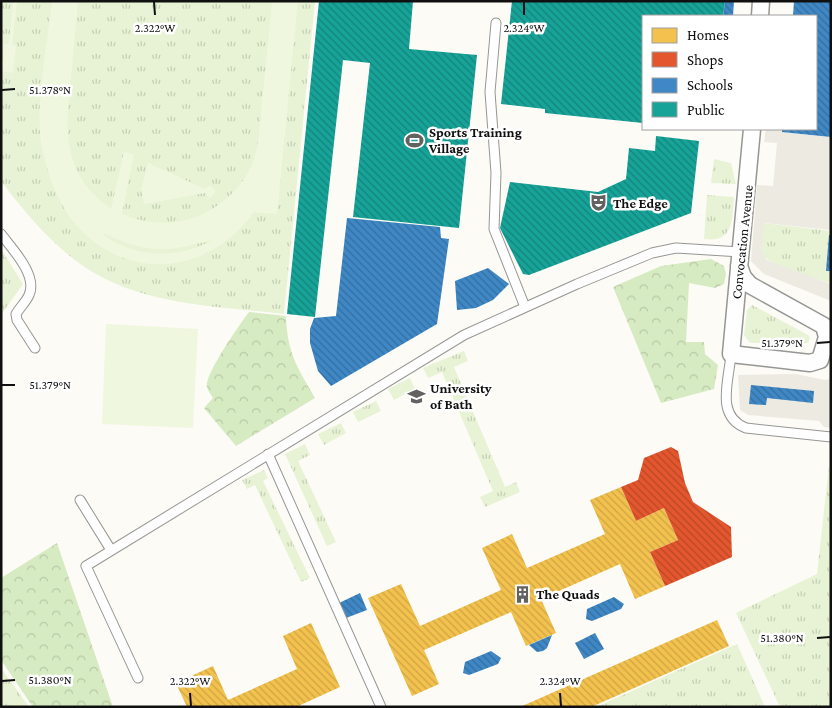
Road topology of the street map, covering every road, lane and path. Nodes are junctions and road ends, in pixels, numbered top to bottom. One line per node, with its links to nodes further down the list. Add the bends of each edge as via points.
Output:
1 (761, 1): 2 (street)
2 (760, 15)
3 (496, 23): 7 (lane, via 490,92 496,173 494,229)
4 (752, 130): 6 (street, Convocation Avenue)
5 (1, 234): 8 (lane, via 29,274 30,293 16,314)
6 (740, 259): 7 (lane, via 676,248 652,253); 9 (street, Convocation Avenue); 9 (street, via 743,277 750,285 819,322 824,326 826,336 823,357 816,362)
7 (525, 307): 11 (lane, via 464,336)
8 (35, 348)
9 (731, 354): 10 (lane, via 726,405 728,415 736,424 746,428)
10 (831, 437)
11 (268, 454): 13 (lane); 15 (lane)
12 (80, 500): 13 (lane)
13 (111, 550): 14 (lane, via 86,566)
14 (138, 678)
15 (381, 707)

